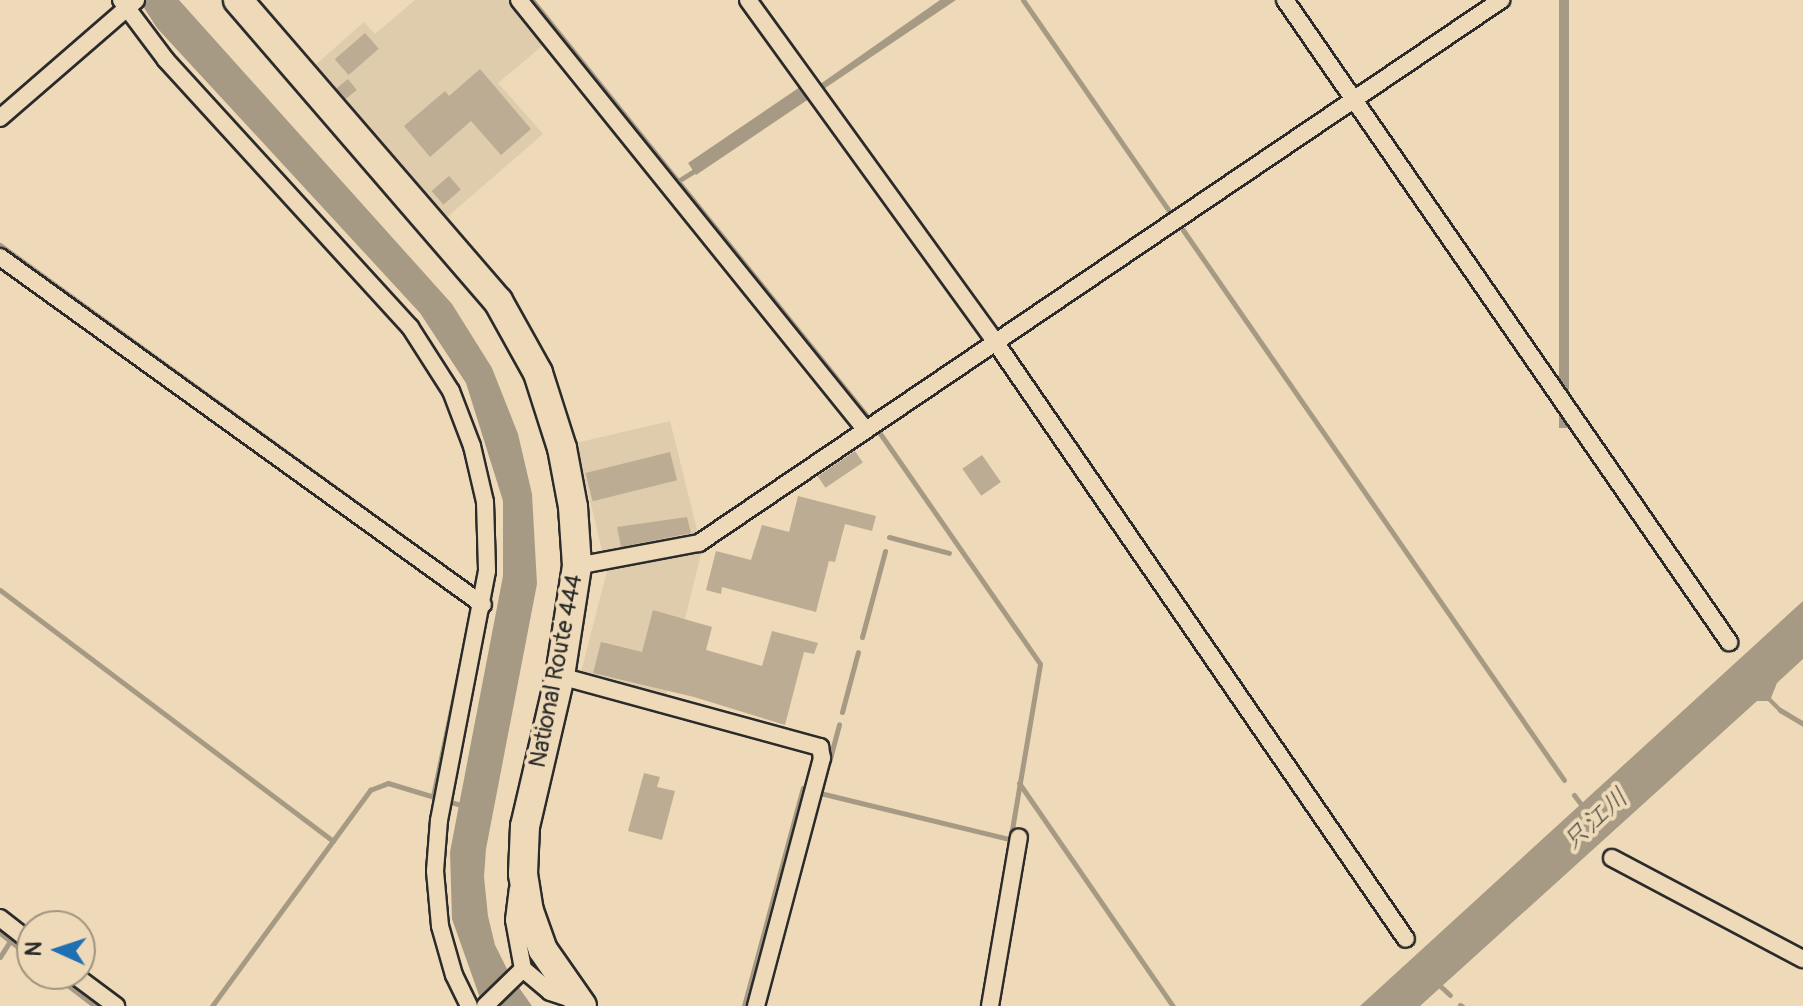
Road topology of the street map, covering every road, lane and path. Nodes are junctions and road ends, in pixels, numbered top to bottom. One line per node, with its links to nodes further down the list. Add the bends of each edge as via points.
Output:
1 (238, 0): 12 (highway, National Route 444, via 498,301 538,373 562,448)
2 (519, 0): 11 (street)
3 (748, 0): 10 (street)
4 (1285, 0): 7 (street)
5 (1501, 0): 7 (street)
6 (127, 4): 8 (street); 13 (street, via 166,60 410,327 451,391 485,502)
7 (1353, 100): 10 (street); 14 (street)
8 (0, 118)
9 (0, 257): 13 (street)
10 (996, 343): 11 (street); 21 (street)
11 (865, 429): 12 (street, via 699,543)
12 (577, 566): 15 (highway, National Route 444)
13 (483, 605): 27 (street, via 435,871 440,926)
14 (1729, 642)
15 (560, 676): 18 (highway, National Route 444, via 525,826); 29 (street, via 820,747 822,758)
16 (1019, 837): 30 (street)
17 (1612, 858): 22 (street)
18 (523, 874): 23 (street, via 514,900); 25 (highway, National Route 444, via 543,950)
19 (0, 918): 20 (street)
20 (16, 930)
21 (1406, 939)
22 (1803, 959)
23 (520, 971): 25 (street, via 550,992); 28 (street)
24 (94, 990): 26 (street)
25 (579, 1003)
26 (116, 1006)
27 (469, 1006)
28 (485, 1006)
29 (756, 1006)
30 (990, 1006)

